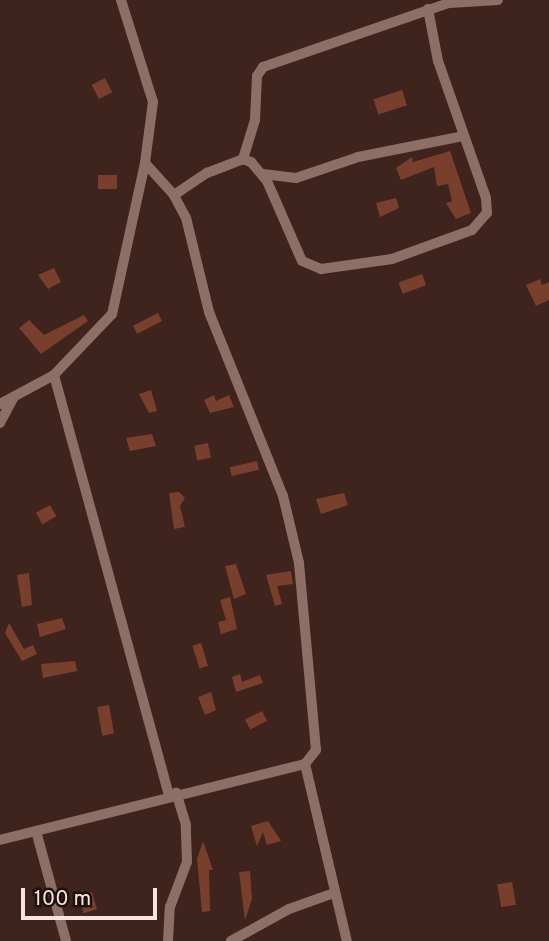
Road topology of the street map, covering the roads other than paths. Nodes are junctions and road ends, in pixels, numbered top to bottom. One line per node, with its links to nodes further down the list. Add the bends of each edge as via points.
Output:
1 (121, 0): 6 (street, via 152,102)
2 (498, 0): 3 (street)
3 (428, 9): 4 (street); 5 (street, via 260,69 255,121)
4 (463, 136): 7 (street, via 358,157 296,178); 7 (street, via 486,198 484,219 458,237 392,259 321,269 305,265)
5 (243, 159): 7 (street); 8 (street, via 200,176)
6 (145, 163): 8 (street); 9 (street, via 112,314)
7 (263, 174)
8 (174, 195): 13 (street, via 186,218 209,312 266,447 292,530 316,717 316,750)
9 (54, 375): 10 (street); 14 (street)
10 (13, 399): 11 (street); 12 (street)
11 (0, 404)
12 (0, 423)
13 (305, 764): 14 (street); 17 (street)
14 (172, 794): 15 (street); 19 (street, via 186,825 187,863 170,907)
15 (36, 831): 16 (street); 18 (street)
16 (0, 840)
17 (334, 893): 20 (street, via 289,909); 21 (street)
18 (66, 941)
19 (168, 941)
20 (231, 941)
21 (348, 941)

